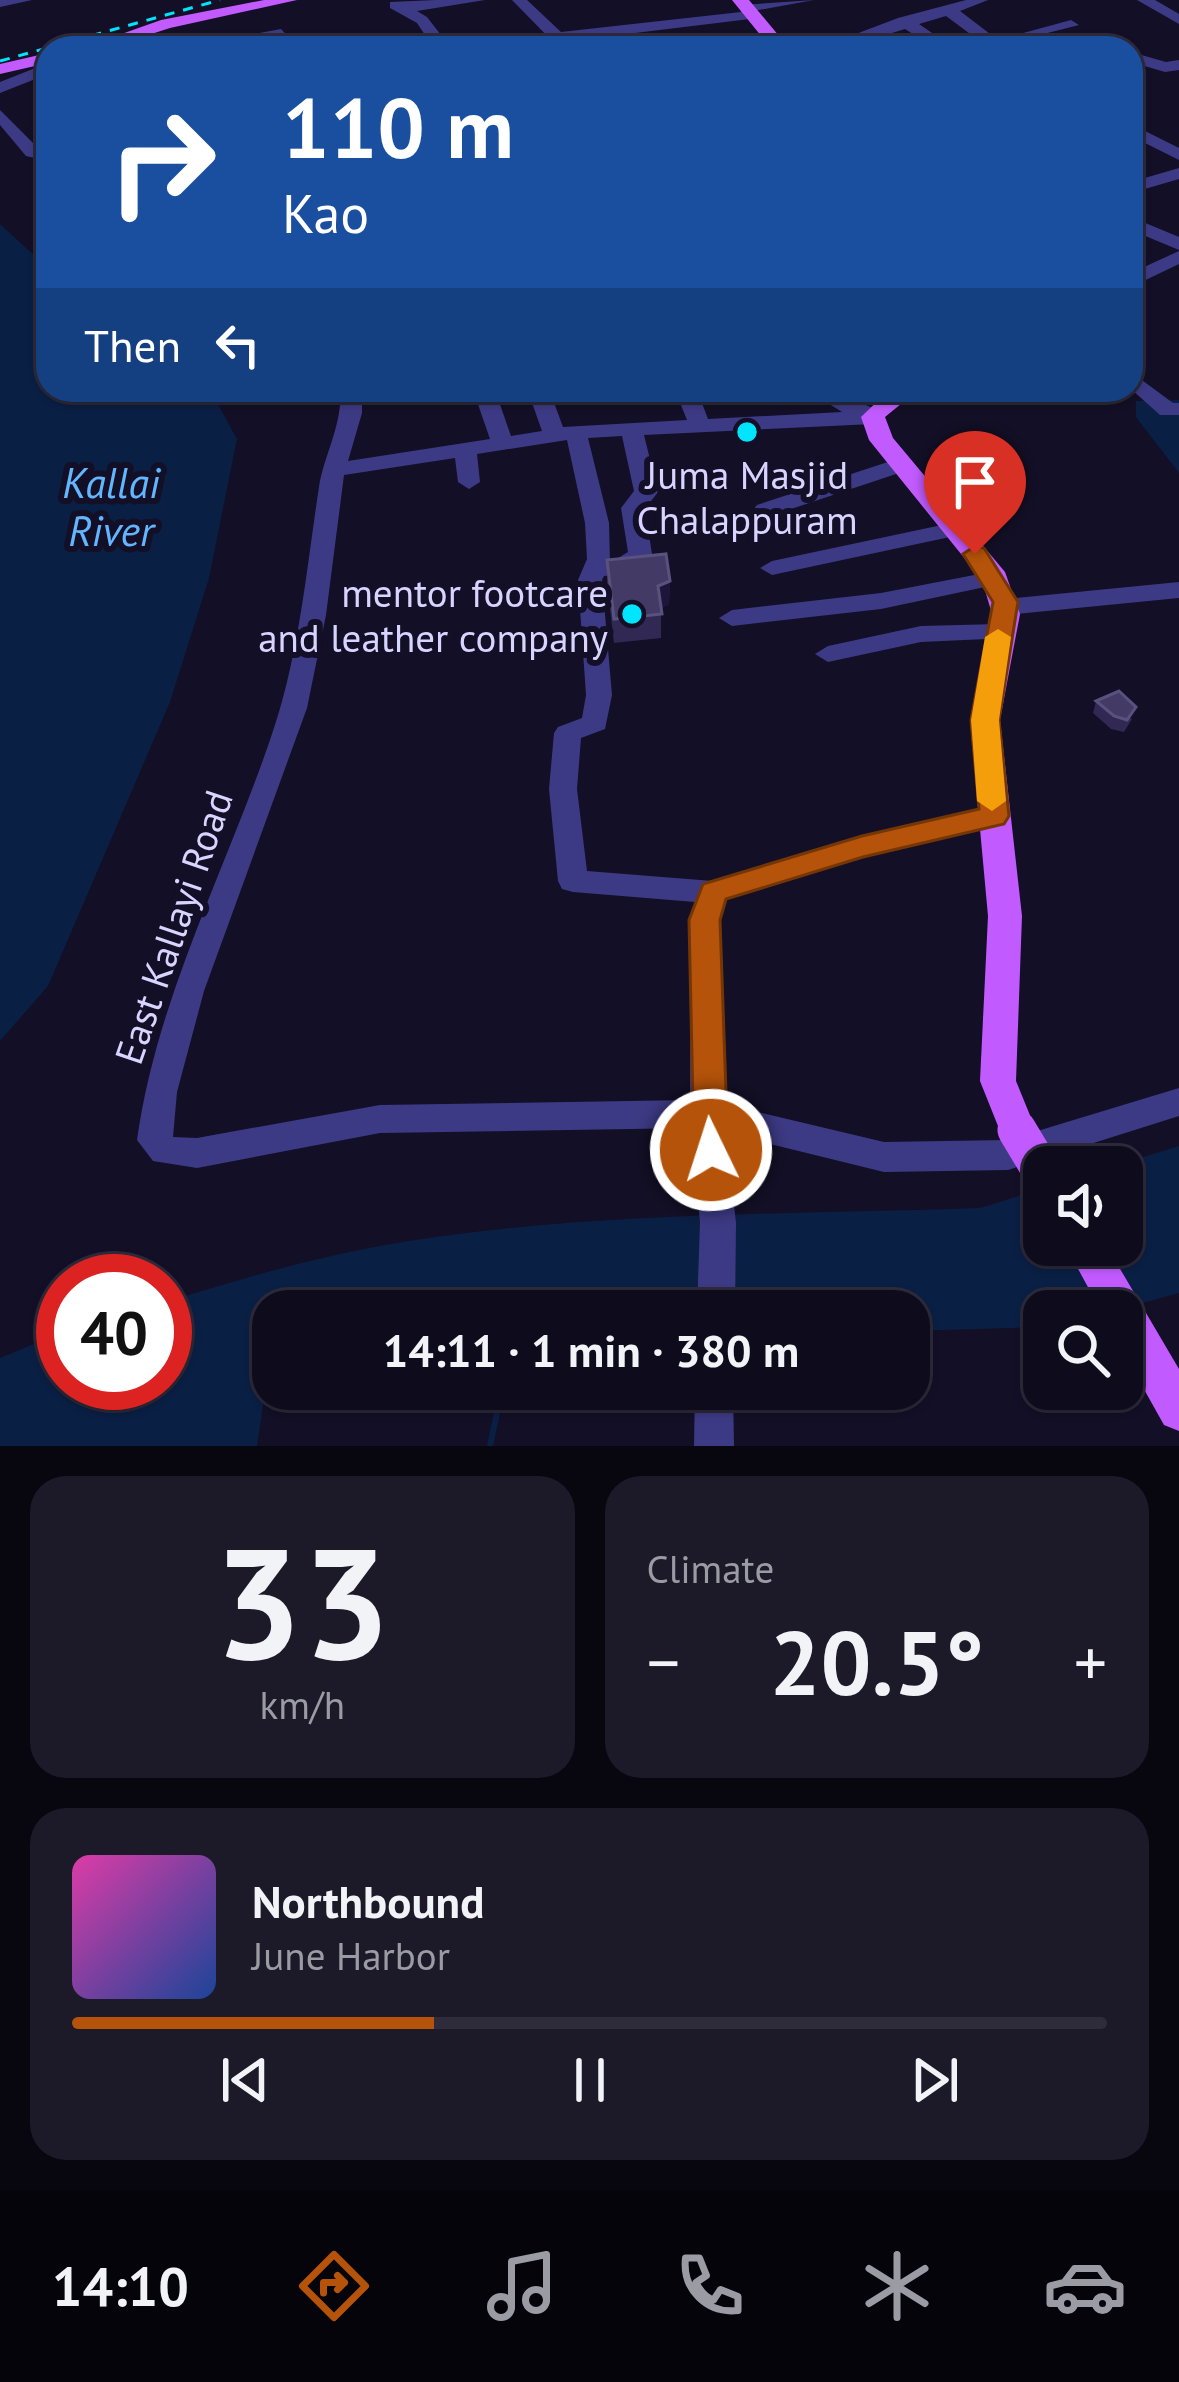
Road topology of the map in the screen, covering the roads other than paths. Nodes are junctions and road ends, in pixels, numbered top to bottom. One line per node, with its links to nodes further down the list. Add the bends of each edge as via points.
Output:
1 (25, 0): 9 (street)
2 (289, 0): 8 (main road)
3 (478, 0): 10 (street)
4 (519, 0): 21 (street)
5 (808, 0): 11 (street)
6 (981, 0): 12 (street)
7 (1144, 0): 13 (street)
8 (261, 2): 15 (main road)
9 (0, 3)
10 (394, 4): 20 (street)
11 (745, 8): 17 (street); 24 (main road)
12 (947, 9): 14 (street); 27 (street)
13 (1179, 20)
14 (903, 21): 25 (street); 26 (street)
15 (167, 23): 18 (main road); 19 (street)
16 (1071, 25): 28 (street)
17 (625, 29): 22 (street); 23 (street)
18 (129, 36)
19 (188, 36)
20 (433, 36)
21 (558, 36)
22 (593, 36)
23 (629, 36)
24 (770, 36)
25 (872, 36)
26 (927, 36)
27 (983, 36)
28 (1034, 36)
29 (1143, 55): 31 (street)
30 (36, 61): 32 (main road)
31 (1179, 65)
32 (0, 69)
33 (36, 73): 34 (street)
34 (0, 88)
35 (0, 115): 37 (street)
36 (1143, 136): 38 (street)
37 (36, 153)
38 (1179, 155)
39 (1179, 173): 40 (street)
40 (1143, 184)
41 (1143, 228): 42 (street)
42 (1179, 244)
43 (1179, 257): 44 (street)
44 (1143, 275)
45 (1143, 388): 52 (street)
46 (348, 402): 60 (street, East Kallayi Road)
47 (488, 402): 57 (street)
48 (544, 402): 56 (street)
49 (691, 402): 54 (street)
50 (835, 402): 53 (street)
51 (885, 402): 53 (main road)
52 (1179, 410)
53 (873, 417): 54 (street); 59 (main road)
54 (699, 423): 55 (street)
55 (631, 428): 56 (street); 65 (street, via 646,492 633,508 640,554 620,569)
56 (566, 433): 57 (street); 65 (street, via 597,523)
57 (502, 443): 58 (street)
58 (465, 449): 60 (street); 61 (street)
59 (900, 465): 62 (street); 63 (main road)
60 (333, 470): 73 (street, East Kallayi Road, via 311,647 176,1030 154,1140 179,1154 380,1119)
61 (469, 482)
62 (765, 510)
63 (956, 529): 64 (street); 67 (main road)
64 (772, 568)
65 (594, 570): 71 (street, via 596,723 568,733 563,789 573,881)
66 (1179, 590): 67 (street)
67 (999, 606): 68 (street, via 881,601); 69 (street); 70 (main road, via 985,720)
68 (732, 618)
69 (828, 654)
70 (994, 816): 71 (street); 74 (main road, via 1005,916 998,1081)
71 (713, 892): 73 (street, via 705,920)
72 (1179, 1102): 74 (street, East Kallayi Road)
73 (707, 1114): 74 (street, East Kallayi Road, via 884,1157); 77 (street)
74 (1013, 1143): 75 (main road, bridge)
75 (1023, 1153)
76 (1097, 1266): 78 (main road)
77 (716, 1290)
78 (1172, 1394)
79 (714, 1410): 80 (street)
80 (713, 1446)

